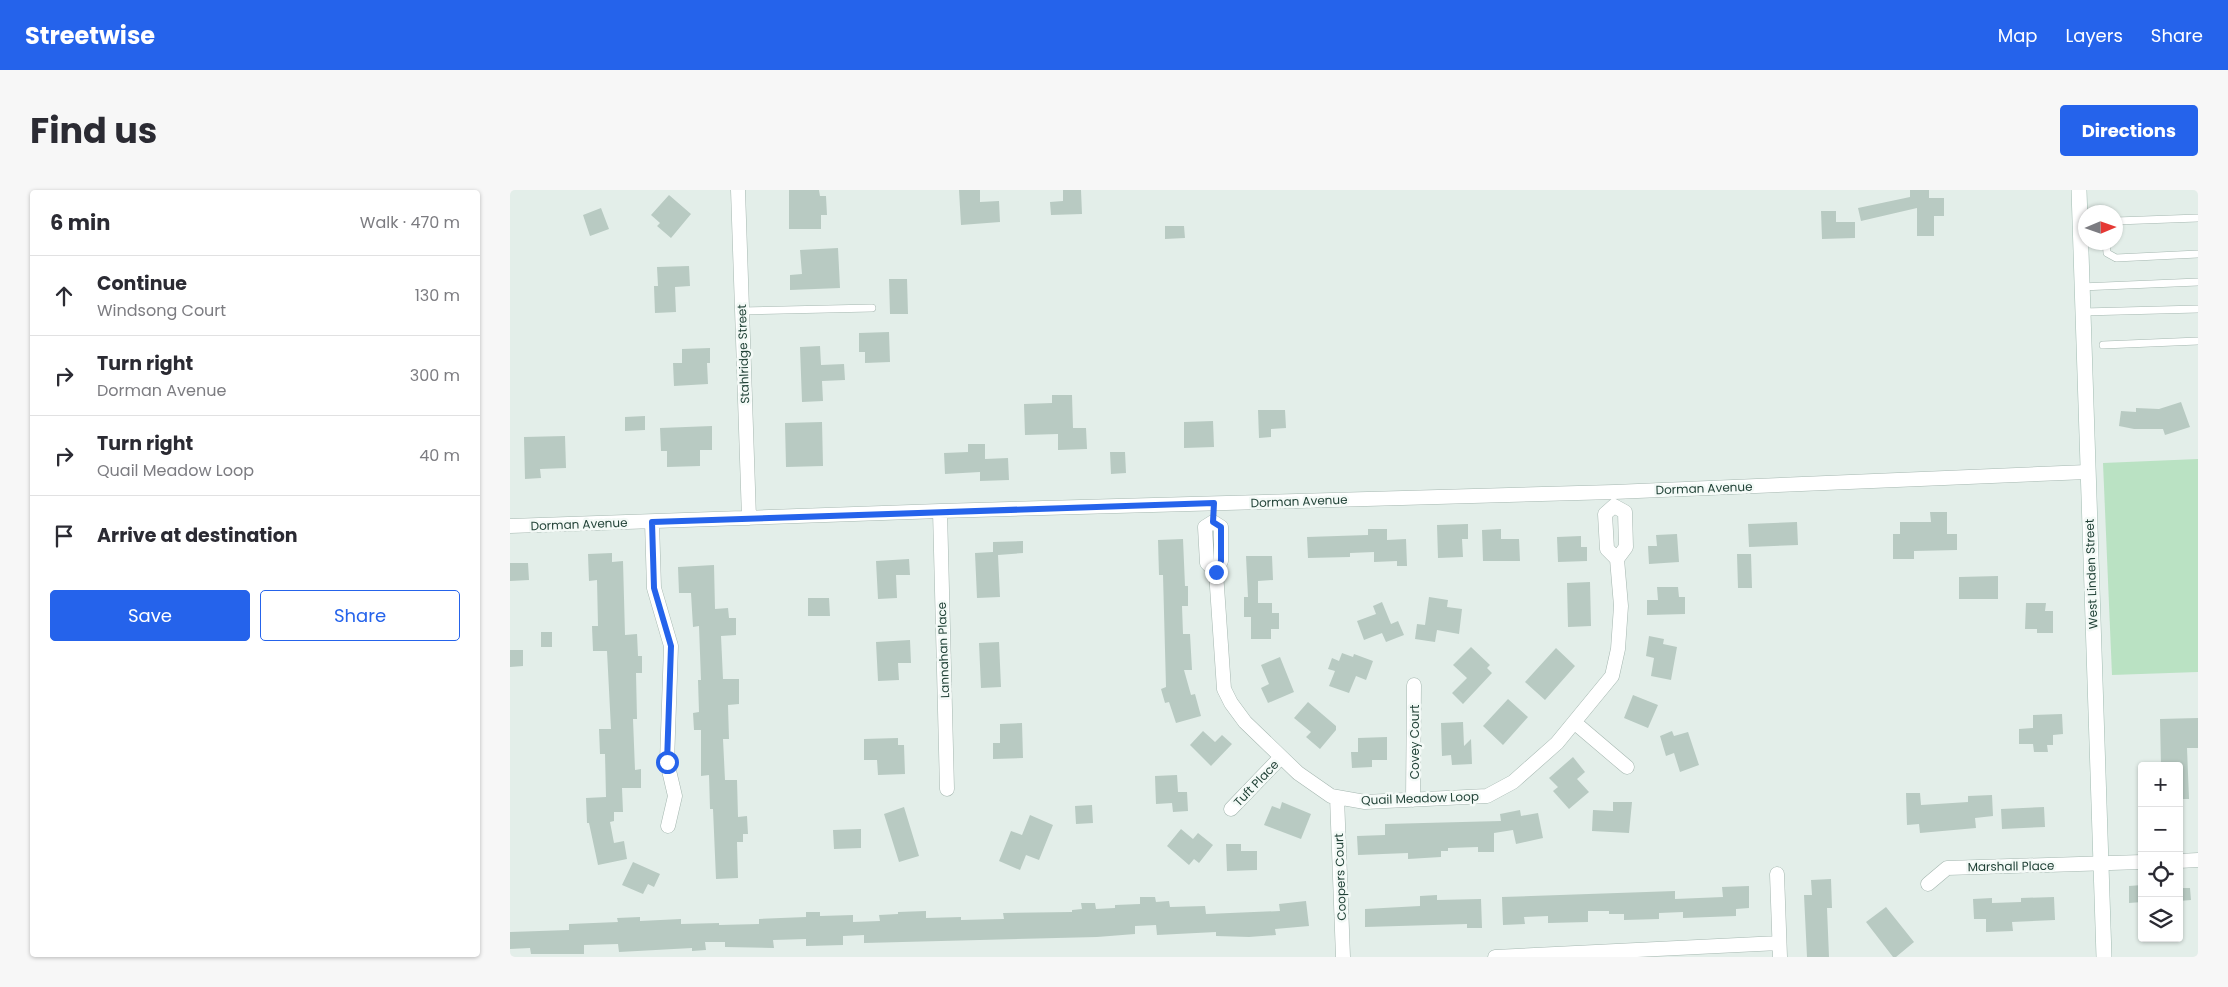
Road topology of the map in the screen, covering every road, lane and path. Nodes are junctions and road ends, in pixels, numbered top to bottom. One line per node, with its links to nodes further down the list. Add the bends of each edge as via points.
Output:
1 (738, 190): 11 (street, Stahlridge Street)
2 (2078, 190): 8 (street, West Linden Street)
3 (2198, 218): 4 (lane)
4 (2123, 221)
5 (2107, 250): 6 (lane, via 2116,258)
6 (2198, 254)
7 (2198, 282): 8 (lane)
8 (2081, 287): 12 (street, West Linden Street)
9 (872, 308): 11 (lane)
10 (2198, 309): 12 (lane)
11 (742, 311): 19 (street, Stahlridge Street)
12 (2082, 312): 15 (street, West Linden Street)
13 (2198, 340): 14 (lane)
14 (2103, 345)
15 (2087, 472): 16 (street, Dorman Avenue); 35 (street, West Linden Street)
16 (1614, 499): 17 (street, Dorman Avenue); 22 (street, Quail Meadow Loop, via 1605,514 1607,549); 22 (street, Quail Meadow Loop, via 1625,512 1626,547)
17 (1214, 503): 18 (street, Dorman Avenue); 25 (street, Quail Meadow Loop, via 1213,522 1205,527 1207,563 1216,572 1224,689 1245,722)
18 (940, 511): 19 (street, Dorman Avenue); 27 (street, Lannahan Place)
19 (749, 518): 20 (street, Dorman Avenue)
20 (652, 522): 21 (street, Dorman Avenue); 31 (street, via 654,588 671,646 667,762 675,796)
21 (510, 526)
22 (1617, 559): 24 (street, Quail Meadow Loop, via 1621,606 1618,649 1612,676)
23 (1414, 685): 29 (street, Covey Court)
24 (1574, 722): 26 (street); 29 (street, Quail Meadow Loop, via 1513,782 1487,796)
25 (1282, 757): 28 (street, Quail Meadow Loop, via 1298,773); 30 (street, Tuft Place)
26 (1627, 767)
27 (947, 790)
28 (1337, 797): 29 (street, Quail Meadow Loop, via 1365,802); 39 (street, Coopers Court)
29 (1413, 800)
30 (1231, 809)
31 (668, 826)
32 (2198, 860): 33 (street)
33 (2183, 861)
34 (2138, 862): 35 (street, Marshall Place)
35 (2101, 864): 37 (street, Marshall Place, via 1947,868); 41 (street, West Linden Street)
36 (1777, 874): 38 (street)
37 (1928, 884)
38 (1779, 950): 40 (street)
39 (1343, 957)
40 (1497, 957)
41 (2104, 957)

